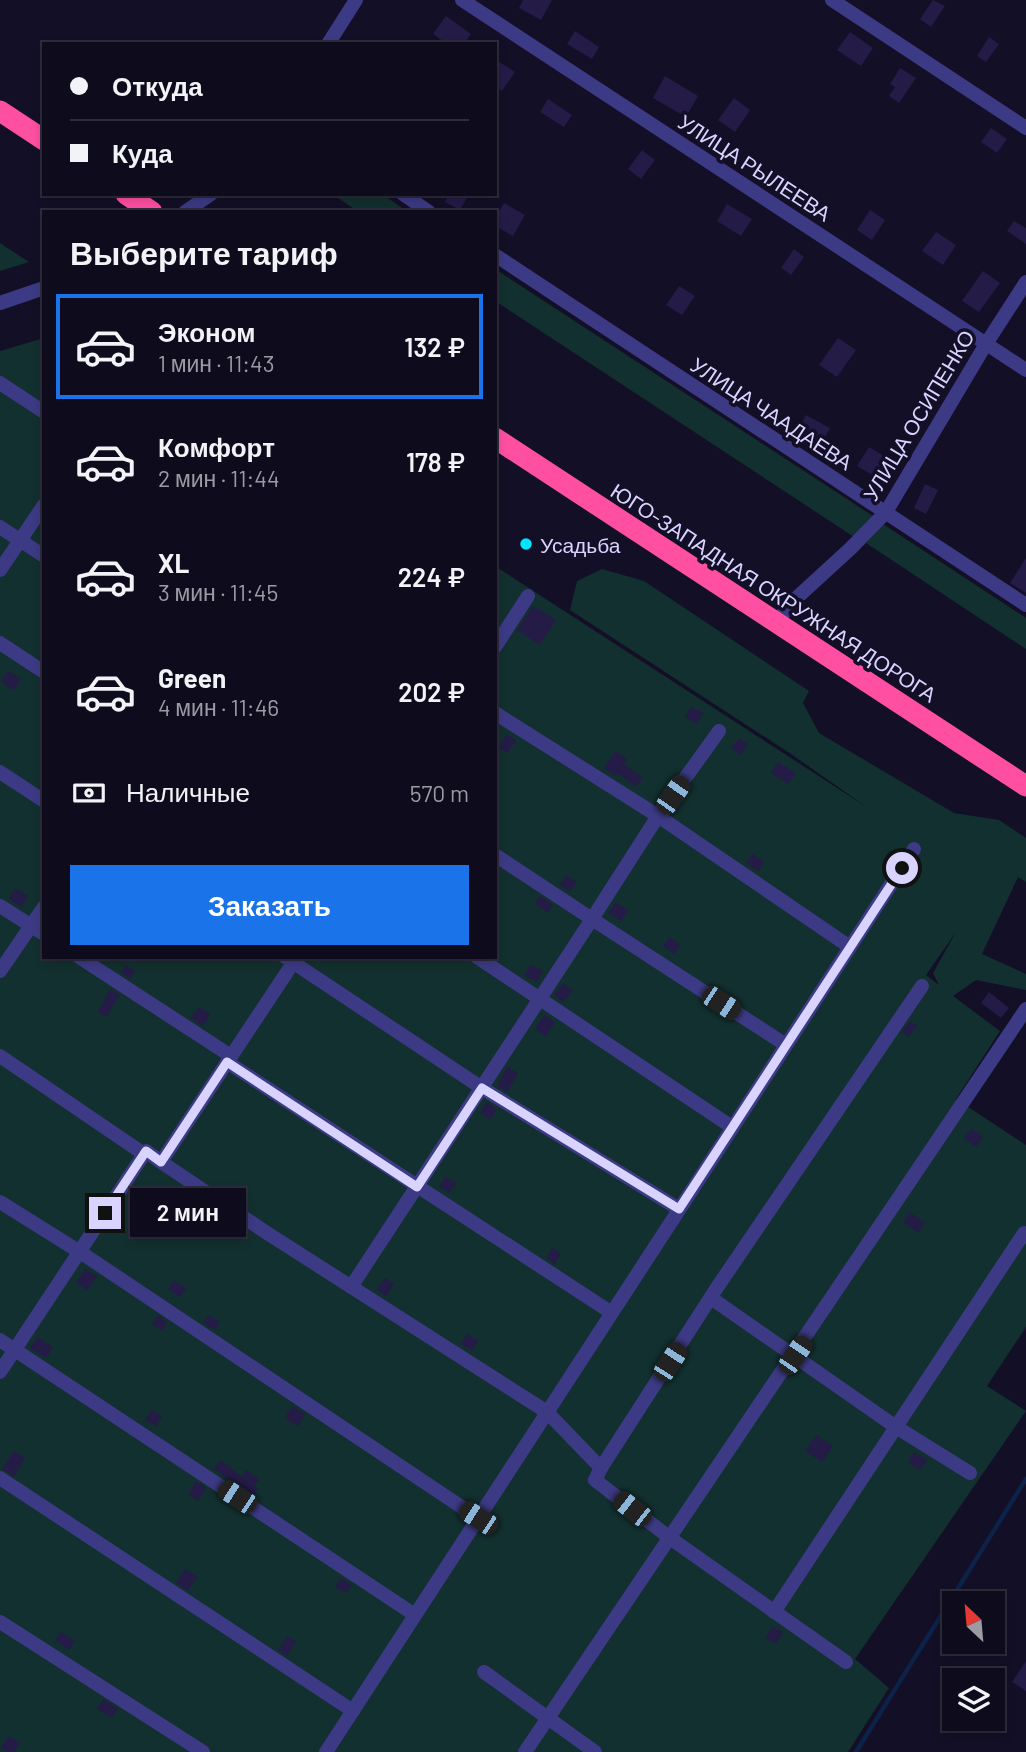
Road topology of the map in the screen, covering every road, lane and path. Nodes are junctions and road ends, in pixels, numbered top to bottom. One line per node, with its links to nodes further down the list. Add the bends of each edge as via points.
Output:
1 (356, 0): 4 (street)
2 (462, 0): 18 (street, УЛИЦА РЫЛЕЕВА)
3 (832, 0): 6 (street)
4 (329, 42)
5 (0, 111): 7 (highway)
6 (1026, 128)
7 (42, 139)
8 (128, 196): 11 (highway)
9 (208, 196): 12 (street)
10 (406, 196): 13 (street)
11 (149, 210)
12 (188, 210)
13 (426, 210)
14 (497, 256): 24 (street, УЛИЦА ЧААДАЕВА)
15 (1026, 282): 18 (street, УЛИЦА ОСИПЕНКО)
16 (42, 289): 17 (street)
17 (0, 303)
18 (986, 344): 19 (street, УЛИЦА РЫЛЕЕВА); 24 (street, УЛИЦА ОСИПЕНКО)
19 (1026, 370)
20 (0, 383): 21 (street)
21 (42, 411)
22 (497, 439): 31 (highway, ЮГО-ЗАПАДНАЯ ОКРУЖНАЯ ДОРОГА)
23 (42, 508): 26 (street)
24 (886, 512): 30 (street, УЛИЦА ЧААДАЕВА); 31 (street, УЛИЦА ОСИПЕНКО)
25 (0, 527): 26 (street)
26 (20, 540): 27 (street); 28 (street)
27 (42, 554)
28 (0, 570)
29 (528, 596): 33 (street)
30 (1026, 605)
31 (777, 622): 38 (highway, ЮГО-ЗАПАДНАЯ ОКРУЖНАЯ ДОРОГА)
32 (0, 643): 34 (street)
33 (497, 644)
34 (42, 671)
35 (497, 714): 40 (street)
36 (719, 731): 40 (street)
37 (0, 772): 39 (street)
38 (1026, 786)
39 (42, 800)
40 (658, 816): 45 (street); 48 (street)
41 (914, 849): 48 (street)
42 (497, 856): 45 (street)
43 (0, 906): 46 (street)
44 (42, 910): 46 (street)
45 (592, 919): 54 (street); 56 (street)
46 (31, 925): 47 (street); 52 (street)
47 (42, 933)
48 (850, 947): 56 (street)
49 (82, 959): 58 (street)
50 (292, 959): 58 (street); 59 (street)
51 (481, 959): 54 (street)
52 (0, 971)
53 (922, 986): 69 (street)
54 (539, 998): 59 (street); 60 (street)
55 (1026, 1009): 73 (street)
56 (786, 1045): 60 (street)
57 (0, 1056): 61 (street)
58 (229, 1059): 62 (street); 63 (street)
59 (482, 1088): 63 (street); 65 (street)
60 (732, 1127): 65 (street)
61 (144, 1154): 62 (street, via 146,1151); 67 (street)
62 (161, 1162): 68 (street)
63 (417, 1187): 68 (street); 70 (street)
64 (0, 1202): 67 (street)
65 (679, 1209): 70 (street)
66 (1024, 1233): 76 (street)
67 (79, 1252): 72 (street); 80 (street)
68 (351, 1287): 75 (street)
69 (711, 1298): 73 (street); 77 (street)
70 (612, 1313): 75 (street)
71 (0, 1340): 72 (street)
72 (15, 1349): 74 (street); 83 (street)
73 (795, 1355): 76 (street); 81 (street)
74 (0, 1372)
75 (547, 1412): 77 (street); 80 (street)
76 (896, 1427): 78 (street); 82 (street)
77 (601, 1468): 81 (street, via 595,1480)
78 (970, 1473)
79 (0, 1478): 87 (street)
80 (478, 1518): 83 (street)
81 (670, 1538): 82 (street); 88 (street)
82 (774, 1612): 85 (street)
83 (415, 1615): 87 (street)
84 (0, 1622): 89 (street)
85 (846, 1662)
86 (484, 1672): 88 (street)
87 (353, 1711): 90 (street)
88 (547, 1719): 91 (street); 92 (street)
89 (203, 1752)
90 (326, 1752)
91 (525, 1752)
92 (595, 1752)

